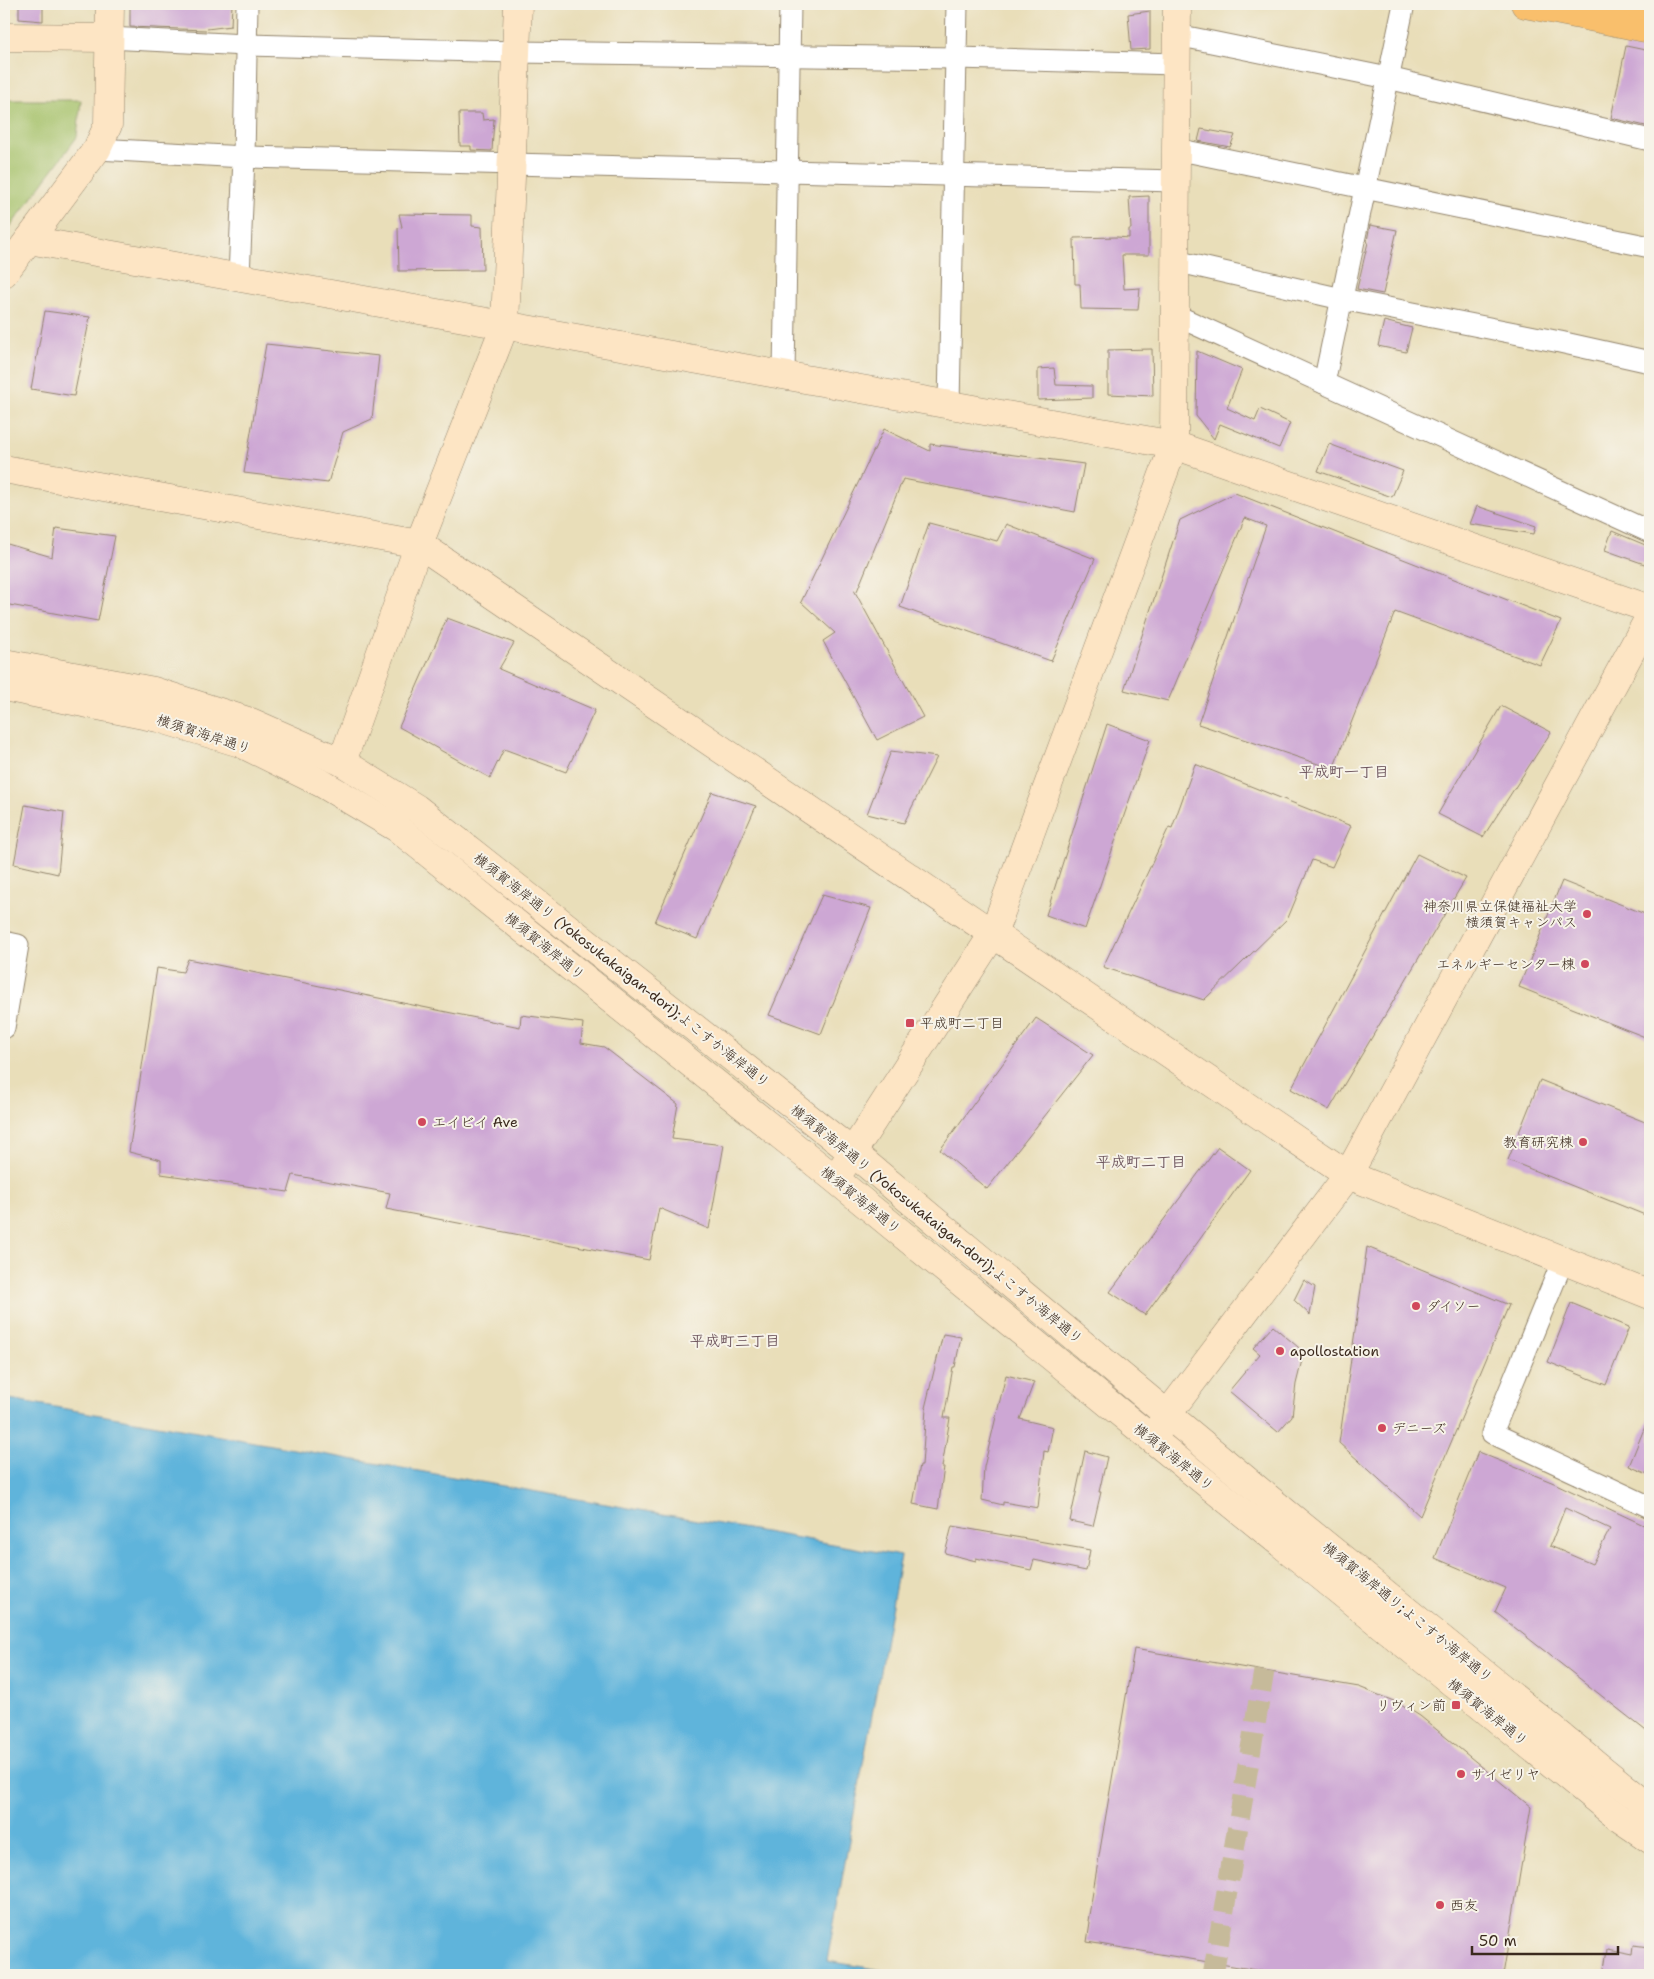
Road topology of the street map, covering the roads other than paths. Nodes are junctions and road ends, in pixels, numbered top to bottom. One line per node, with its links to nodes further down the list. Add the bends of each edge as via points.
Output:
1 (110, 4): 14 (street)
2 (247, 4): 15 (street)
3 (518, 4): 16 (street)
4 (790, 4): 17 (street)
5 (957, 4): 18 (street)
6 (1178, 4): 12 (street)
7 (1404, 4): 20 (street)
8 (1525, 4): 11 (highway)
9 (1636, 4): 10 (highway)
10 (1650, 7)
11 (1650, 29)
12 (1177, 35): 19 (street); 20 (street)
13 (4, 37): 14 (street)
14 (108, 38): 15 (street); 22 (street, via 108,125)
15 (246, 45): 16 (street); 24 (street)
16 (516, 52): 17 (street); 25 (street)
17 (789, 57): 18 (street); 26 (street)
18 (956, 58): 19 (street); 27 (street)
19 (1177, 64): 23 (street)
20 (1388, 78): 21 (street); 29 (street)
21 (1650, 140)
22 (98, 149): 24 (street); 30 (street)
23 (1176, 149): 28 (street); 29 (street)
24 (244, 157): 25 (street); 34 (street)
25 (512, 166): 26 (street); 37 (street)
26 (787, 169): 27 (street); 39 (street)
27 (954, 174): 28 (street); 41 (street)
28 (1176, 180): 32 (street)
29 (1365, 190): 31 (street); 35 (street)
30 (29, 240): 33 (street); 34 (street)
31 (1650, 247)
32 (1175, 261): 35 (street); 36 (street)
33 (4, 273)
34 (239, 277): 37 (street)
35 (1342, 299): 38 (street); 40 (street)
36 (1175, 315): 40 (street); 42 (street)
37 (505, 325): 39 (street); 45 (street)
38 (1650, 362)
39 (784, 375): 41 (street)
40 (1324, 383): 44 (street)
41 (949, 405): 42 (street)
42 (1174, 445): 46 (street); 51 (street)
43 (4, 469): 45 (street)
44 (1650, 532)
45 (419, 544): 50 (street); 51 (street)
46 (1650, 609)
47 (1650, 616): 55 (street)
48 (4, 663): 50 (street, 横須賀海岸通り (Yokosukakaigan-dori);よこすか海岸通り, via 154,691 251,722)
49 (4, 687): 56 (street, 横須賀海岸通り, via 158,718 240,743 331,789 397,828)
50 (342, 762): 54 (street, 横須賀海岸通り (Yokosukakaigan-dori);よこすか海岸通り, via 416,808)
51 (993, 934): 54 (street); 55 (street)
52 (4, 942): 53 (street, via 18,945)
53 (4, 1028)
54 (852, 1152): 56 (street); 59 (street, 横須賀海岸通り (Yokosukakaigan-dori);よこすか海岸通り)
55 (1348, 1175): 57 (street); 59 (street)
56 (835, 1179): 60 (street, 横須賀海岸通り)
57 (1563, 1260): 58 (street); 61 (street, via 1492,1433)
58 (1650, 1295)
59 (1167, 1414): 60 (street); 62 (street, 横須賀海岸通り;よこすか海岸通り)
60 (1152, 1439): 63 (street, 横須賀海岸通り, via 1619,1818)
61 (1650, 1507)
62 (1650, 1808)
63 (1650, 1839)

